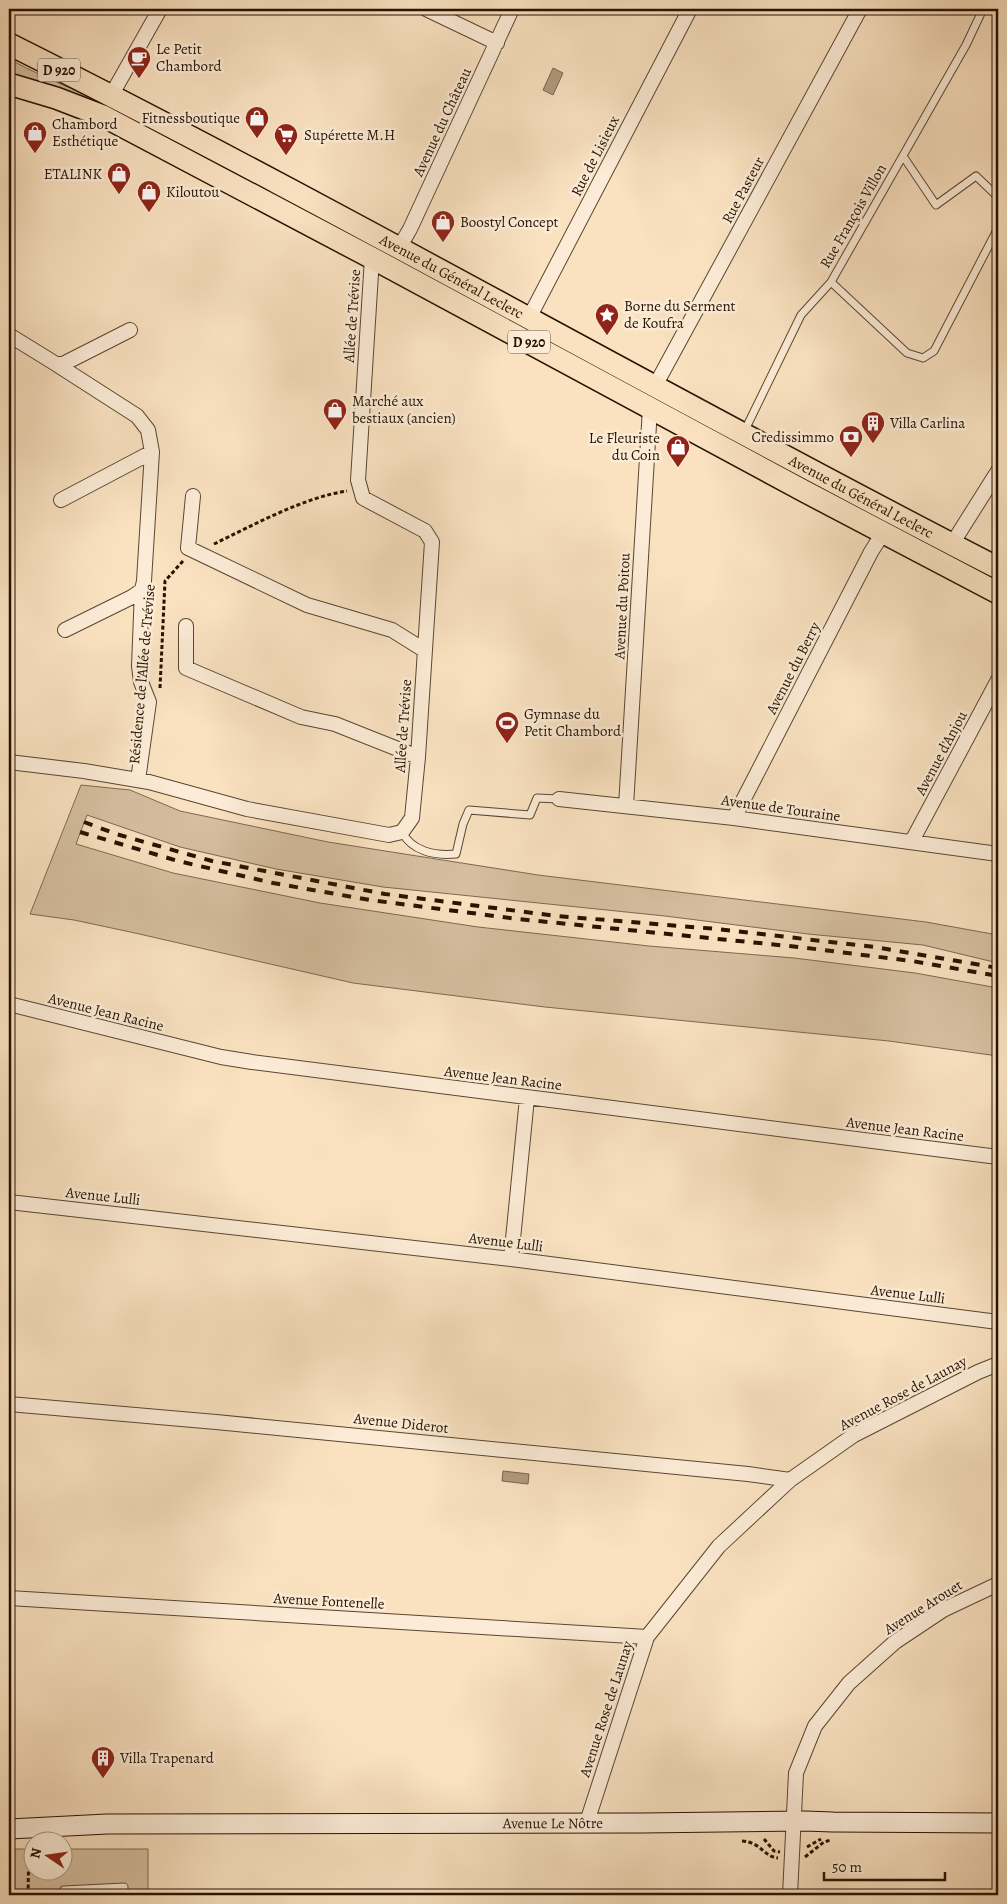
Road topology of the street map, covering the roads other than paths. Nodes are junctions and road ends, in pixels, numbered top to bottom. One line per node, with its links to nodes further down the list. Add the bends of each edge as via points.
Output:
1 (160, 9): 10 (street)
2 (426, 9): 7 (street)
3 (512, 9): 7 (street, Avenue du Château)
4 (690, 9): 17 (street, Rue de Lisieux)
5 (860, 9): 21 (street, Rue Pasteur)
6 (983, 9): 11 (lane, Rue François Villon)
7 (497, 43): 14 (street, Avenue du Château)
8 (9, 44): 10 (main road, Avenue du Général Leclerc / D 920)
9 (9, 84): 15 (main road, Avenue du Général Leclerc / D 920, via 103,116)
10 (110, 95): 14 (main road, Avenue du Général Leclerc / D 920)
11 (903, 156): 12 (lane, via 936,205 976,176); 16 (lane, Rue François Villon)
12 (998, 197)
13 (998, 228): 16 (lane, via 934,351 923,358 907,353)
14 (399, 248): 17 (main road, Avenue du Général Leclerc / D 920)
15 (372, 258): 22 (main road, Avenue du Général Leclerc / D 920); 35 (street, Allée de Trévise, via 358,480 363,498 425,532 432,542)
16 (831, 282): 23 (lane, Rue François Villon, via 801,315)
17 (529, 318): 21 (main road, Avenue du Général Leclerc / D 920)
18 (130, 330): 20 (street, via 63,364)
19 (9, 335): 20 (street)
20 (56, 364): 24 (street, via 137,416 148,430)
21 (655, 386): 23 (main road, Avenue du Général Leclerc / D 920)
22 (650, 408): 28 (main road, Avenue du Général Leclerc / D 920); 41 (street, Avenue du Poitou)
23 (743, 434): 29 (main road, Avenue du Général Leclerc / D 920)
24 (152, 452): 27 (street); 31 (street)
25 (998, 471): 29 (street)
26 (193, 496): 35 (street, via 188,548 307,605 392,630)
27 (61, 500)
28 (883, 533): 32 (main road, Avenue du Général Leclerc / D 920); 42 (street, Avenue du Berry)
29 (952, 544): 30 (main road, Avenue du Général Leclerc / D 920)
30 (998, 568)
31 (142, 590): 34 (street); 39 (street, via 139,666 149,702)
32 (998, 593)
33 (186, 626): 37 (street, via 186,668 302,717 335,724)
34 (65, 630)
35 (424, 650): 37 (street, Allée de Trévise)
36 (998, 680): 44 (street, Avenue d'Anjou)
37 (418, 757): 43 (street, Allée de Trévise, via 412,818)
38 (9, 762): 39 (street)
39 (138, 780): 43 (street, via 246,809)
40 (559, 799): 41 (street, Avenue de Touraine); 43 (lane, via 537,798 530,815 469,810 456,854 422,851)
41 (626, 806): 42 (street, Avenue de Touraine)
42 (734, 818): 44 (street, Avenue de Touraine)
43 (395, 833)
44 (912, 841): 45 (street, Avenue de Touraine)
45 (998, 854)
46 (9, 1004): 47 (street, Avenue Jean Racine, via 221,1058)
47 (527, 1098): 48 (street, Avenue Jean Racine); 50 (street)
48 (998, 1157)
49 (9, 1202): 50 (street, Avenue Lulli)
50 (511, 1258): 51 (street, Avenue Lulli)
51 (998, 1322)
52 (998, 1364): 54 (street, Avenue Rose de Launay, via 854,1435)
53 (9, 1404): 54 (street, Avenue Diderot, via 255,1425)
54 (790, 1480): 57 (street, Avenue Rose de Launay, via 719,1546)
55 (998, 1584): 59 (street, Avenue Arouet, via 943,1610 894,1642 849,1683 815,1726 796,1773)
56 (9, 1598): 57 (street, Avenue Fontenelle)
57 (647, 1636): 60 (street, Avenue Rose de Launay)
58 (9, 1819): 62 (main road, Avenue Le Nôtre)
59 (793, 1821): 60 (main road, Avenue Le Nôtre); 61 (main road, Avenue Le Nôtre); 66 (street, Avenue Arouet)
60 (587, 1822): 62 (main road, Avenue Le Nôtre)
61 (998, 1822)
62 (107, 1824): 63 (main road, Avenue Le Nôtre)
63 (9, 1828)
64 (64, 1895): 65 (lane, via 64,1890 124,1887)
65 (124, 1895)
66 (790, 1895)

